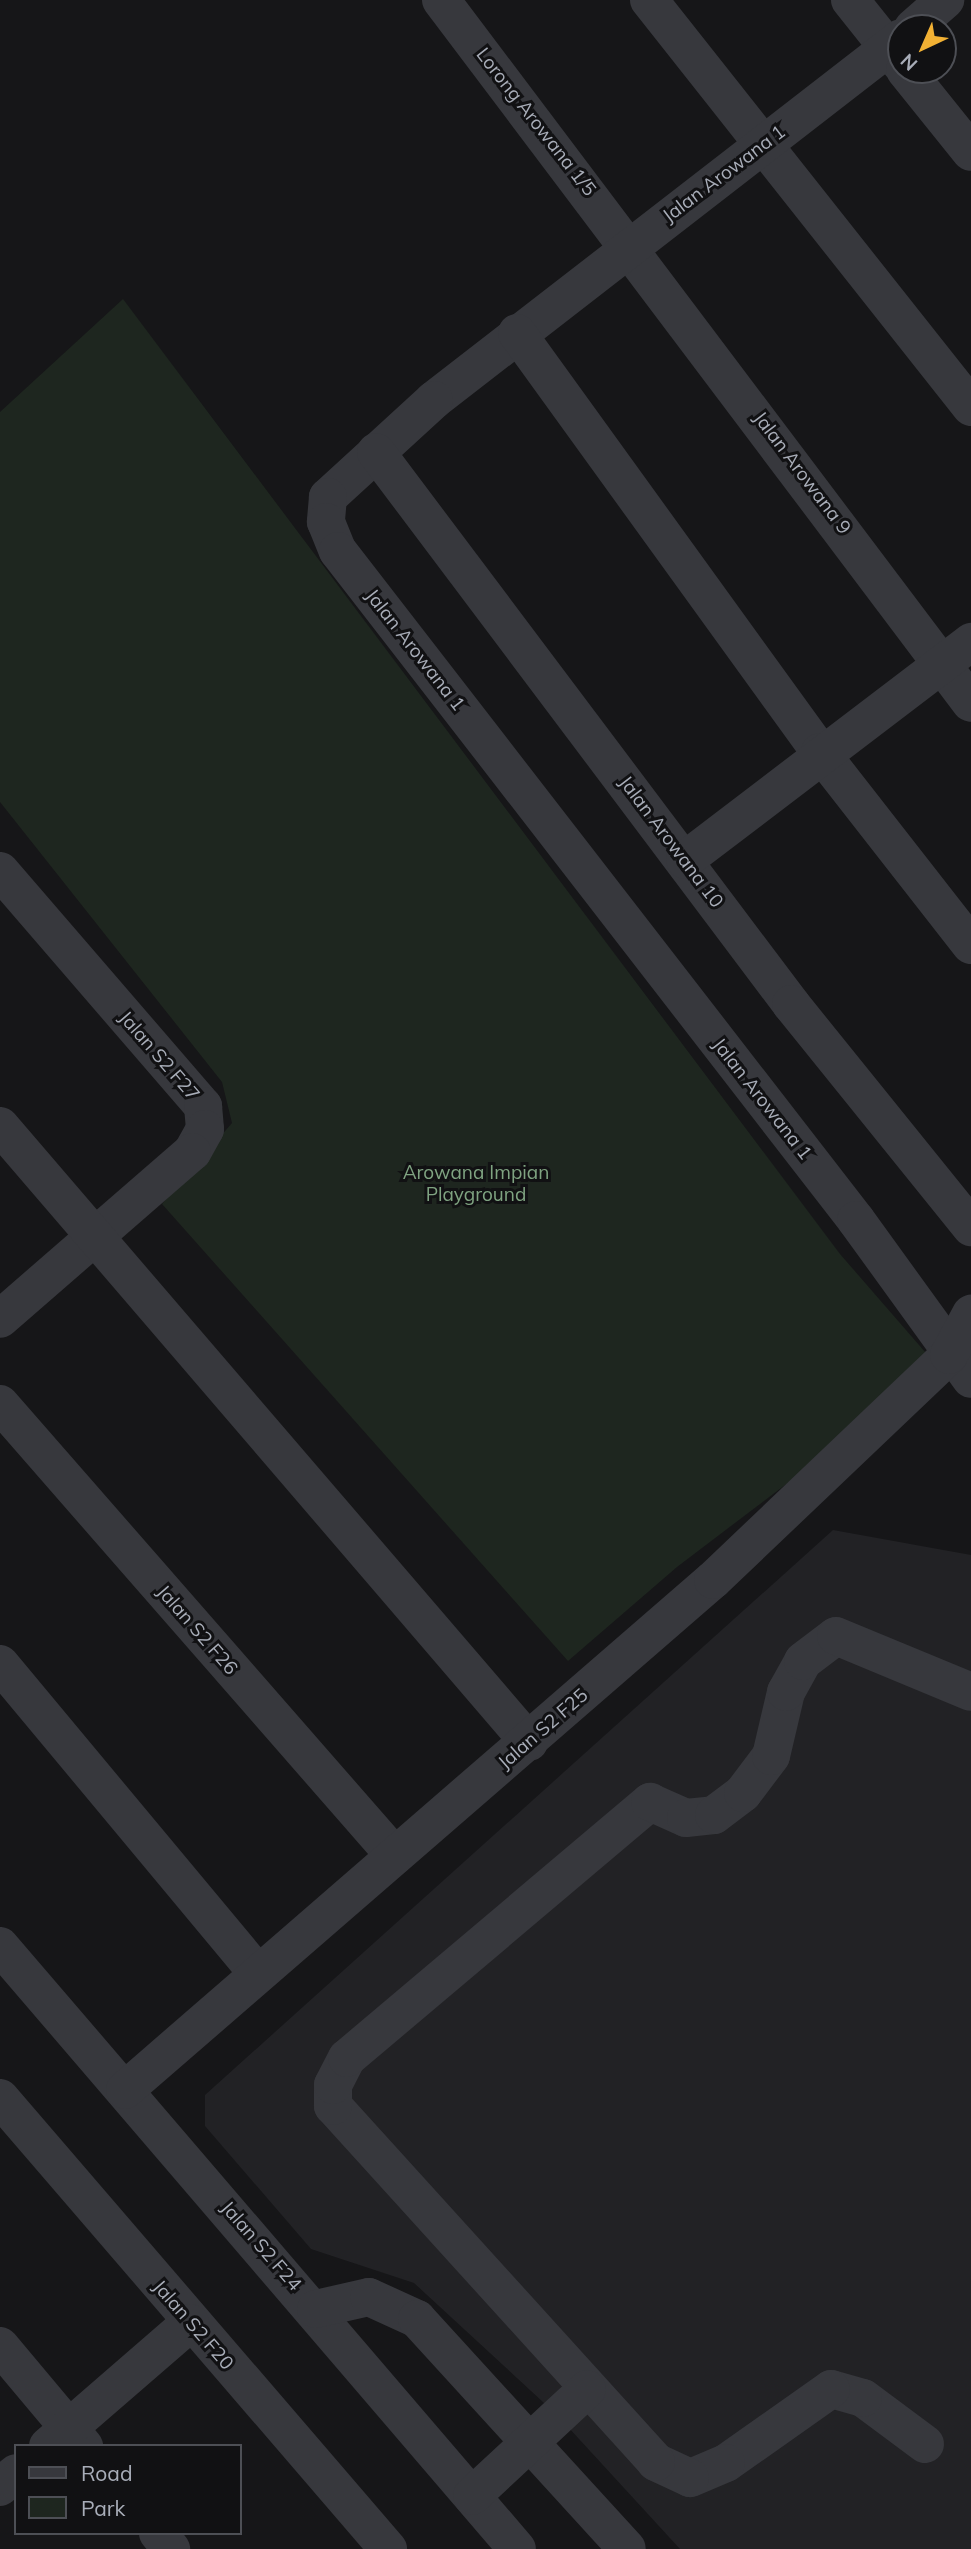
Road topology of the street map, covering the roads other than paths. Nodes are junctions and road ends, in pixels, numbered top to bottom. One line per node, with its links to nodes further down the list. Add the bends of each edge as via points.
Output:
1 (441, 0): 11 (street, Lorong Arowana 1/5)
2 (649, 0): 9 (street)
3 (850, 0): 6 (street)
4 (946, 0): 5 (street, Jalan Arowana 1)
5 (934, 14)
6 (887, 36)
7 (887, 60): 9 (street, Jalan Arowana 1)
8 (925, 84): 10 (street)
9 (767, 142): 11 (street, Jalan Arowana 1); 13 (street)
10 (971, 152)
11 (631, 244): 12 (street, Jalan Arowana 1); 15 (street, Jalan Arowana 9)
12 (517, 333): 14 (street, Jalan Arowana 1); 17 (street)
13 (971, 407)
14 (376, 452): 18 (street, Jalan Arowana 10); 26 (street, Jalan Arowana 1, via 328,497 326,522 338,551 856,1220)
15 (957, 653): 16 (street, Jalan Arowana 9); 17 (street)
16 (971, 703)
17 (820, 752): 18 (street); 20 (street)
18 (685, 860): 22 (street, Jalan Arowana 10)
19 (0, 871): 23 (street, Jalan S2 F27, via 203,1106 205,1129 192,1152)
20 (971, 945)
21 (0, 1126): 23 (street)
22 (971, 1227)
23 (96, 1237): 25 (street, Jalan S2 F27); 30 (street)
24 (971, 1314): 26 (street, Jalan S2 F25)
25 (0, 1319)
26 (960, 1367): 30 (street, Jalan S2 F25)
27 (0, 1404): 31 (street, Jalan S2 F26)
28 (0, 1664): 33 (street)
29 (971, 1692): 39 (street, via 836,1636 803,1661 786,1692 771,1756 743,1793 714,1815 686,1818 650,1802 347,2058 334,2085 333,2106)
30 (529, 1742): 31 (street, Jalan S2 F25)
31 (395, 1856): 33 (street, Jalan S2 F25)
32 (0, 1946): 34 (street, Jalan S2 F24)
33 (257, 1972): 34 (street, Jalan S2 F25)
34 (125, 2090): 36 (street, Jalan S2 F24)
35 (0, 2098): 37 (street, Jalan S2 F20)
36 (316, 2309): 41 (street, via 369,2297 416,2319); 45 (street, Jalan S2 F24)
37 (190, 2323): 40 (street); 48 (street, Jalan S2 F20)
38 (0, 2346): 40 (street)
39 (587, 2389): 41 (street); 42 (street, via 656,2462 690,2478 726,2463 831,2389 863,2398)
40 (67, 2440)
41 (529, 2441): 45 (street); 50 (street)
42 (925, 2444)
43 (14, 2475): 44 (street)
44 (0, 2487)
45 (472, 2496): 49 (street, Jalan S2 F24)
46 (160, 2535): 47 (street)
47 (171, 2549)
48 (388, 2549)
49 (517, 2549)
50 (627, 2549)

